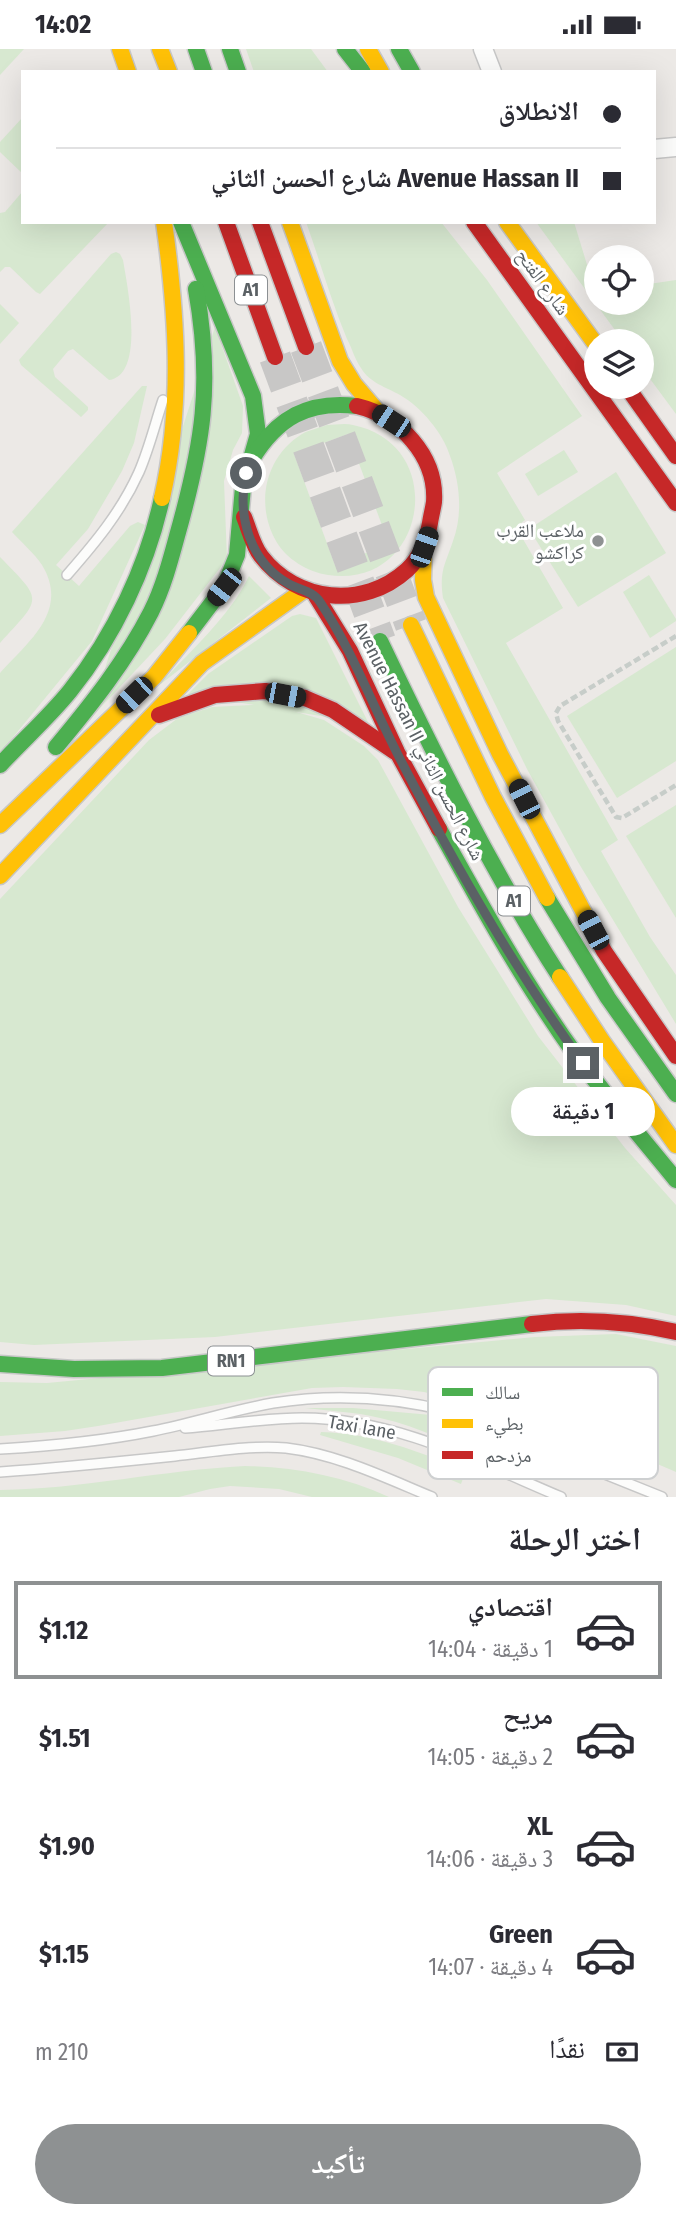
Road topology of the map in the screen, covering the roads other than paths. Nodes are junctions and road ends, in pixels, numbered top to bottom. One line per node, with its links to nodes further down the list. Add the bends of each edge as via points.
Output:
1 (120, 49): 9 (main road)
2 (160, 49): 10 (main road)
3 (196, 49): 11 (main road)
4 (230, 49): 12 (main road)
5 (345, 49): 13 (main road)
6 (368, 49): 14 (main road)
7 (399, 49): 15 (main road)
8 (483, 49): 16 (street)
9 (127, 70)
10 (168, 70)
11 (203, 70)
12 (237, 70)
13 (361, 70)
14 (380, 70)
15 (411, 70)
16 (491, 70)
17 (676, 147): 18 (street)
18 (656, 149)
19 (163, 224): 28 (main road)
20 (182, 224): 26 (main road)
21 (227, 224): 30 (main road, A1)
22 (261, 224): 29 (main road, A1)
23 (291, 224): 32 (main road, via 340,361)
24 (478, 224): 35 (main road, شارع الفتح)
25 (508, 224): 27 (main road, شارع الفتح)
26 (186, 239): 34 (main road, via 253,396 258,434); 45 (main road, via 202,325 205,403 190,493 167,570 150,614 101,692)
27 (585, 329)
28 (177, 330): 38 (lane, via 170,381 139,472 119,511); 44 (main road, via 171,464 146,556 117,619 72,689)
29 (306, 347)
30 (275, 357)
31 (635, 399): 33 (main road)
32 (378, 412): 34 (main road, via 349,404 300,413 267,435); 37 (main road, via 404,430 424,455 434,485 434,517)
33 (676, 456)
34 (251, 460): 36 (main road)
35 (676, 503)
36 (242, 505): 39 (main road, via 248,536 264,563 288,584); 45 (main road, via 237,555 224,587 154,677)
37 (424, 547): 39 (main road, via 409,568 366,594 342,598); 47 (main road, via 426,597 500,754 604,951)
38 (66, 575)
39 (310, 593): 42 (main road, via 214,653); 43 (main road, Avenue Hassan II شارع الحسن الثاني, via 350,651)
40 (411, 625): 48 (main road, A1, via 547,898 623,1020)
41 (380, 641): 49 (main road, A1, via 435,756 536,938)
42 (151, 719): 43 (main road, via 215,695 265,691 305,698 333,710); 46 (main road)
43 (397, 753): 50 (main road, Avenue Hassan II شارع الحسن الثاني, via 491,924 551,1020)
44 (0, 765)
45 (0, 822)
46 (0, 876)
47 (676, 1056)
48 (676, 1094)
49 (676, 1145)
50 (676, 1179)
51 (676, 1332): 52 (main road, RN1, via 597,1320 547,1322 162,1368)
52 (0, 1364)
53 (428, 1406): 54 (lane, via 373,1399 308,1399)
54 (152, 1431): 55 (lane, Taxi lane, via 302,1418 361,1424); 56 (lane, via 58,1446)
55 (428, 1441)
56 (0, 1449)
57 (0, 1472): 60 (lane, via 286,1448 326,1456)
58 (518, 1479): 61 (lane, Taxi lane)
59 (619, 1479): 62 (lane)
60 (432, 1497)
61 (561, 1497)
62 (662, 1497)

